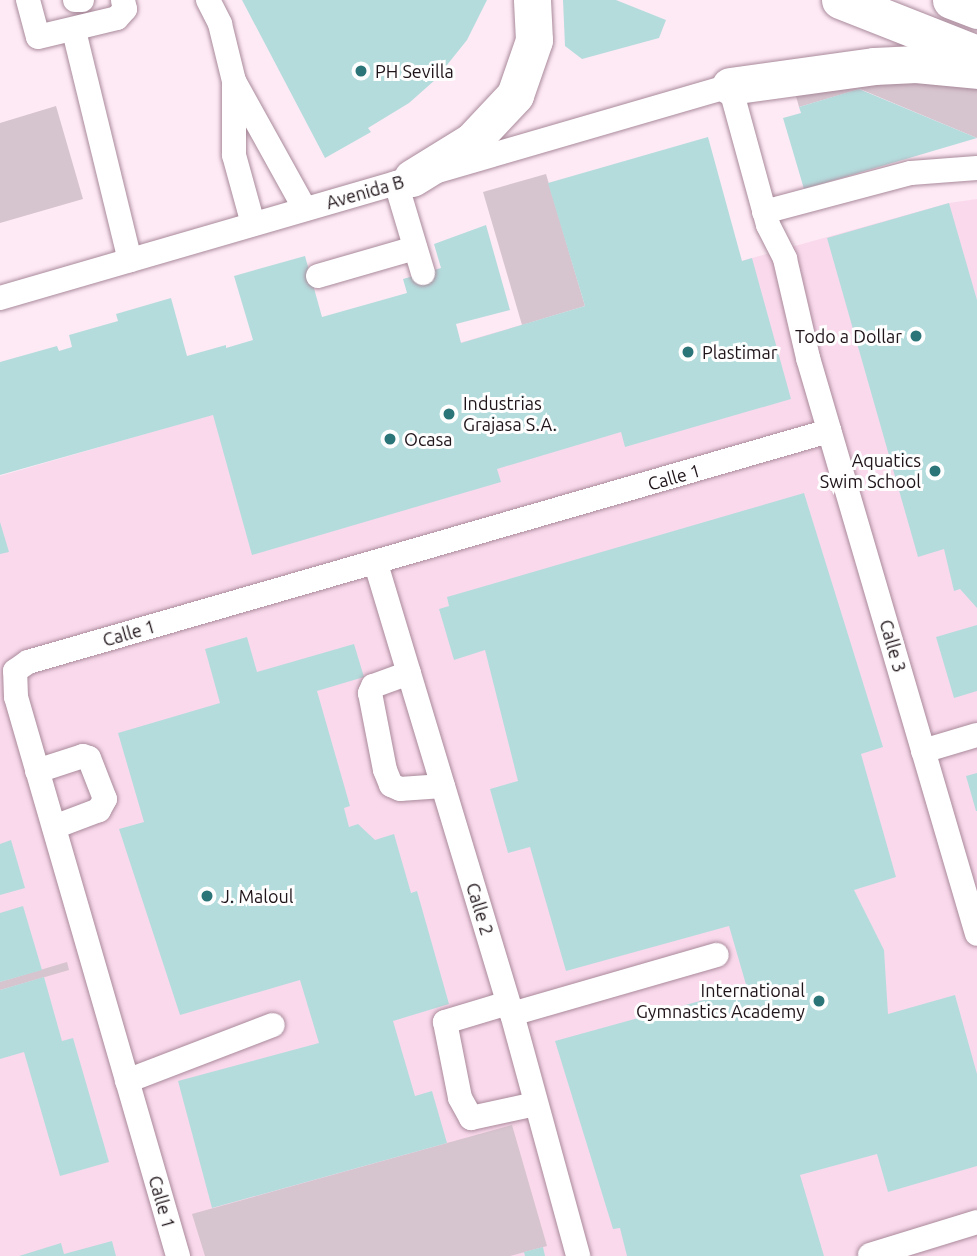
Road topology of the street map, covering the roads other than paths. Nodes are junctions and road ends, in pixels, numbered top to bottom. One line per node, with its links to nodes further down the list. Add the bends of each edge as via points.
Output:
1 (28, 0): 10 (street, via 38,37)
2 (75, 0): 3 (street)
3 (82, 0)
4 (123, 0): 10 (street, via 125,9 117,18)
5 (208, 0): 13 (street, via 220,24)
6 (532, 0): 16 (highway, via 534,40 515,95 472,141)
7 (840, 0): 11 (highway)
8 (951, 0): 9 (highway)
9 (977, 10)
10 (74, 31): 21 (street)
11 (977, 54)
12 (977, 70): 14 (highway, via 885,66)
13 (234, 81): 17 (street); 19 (street, via 234,155)
14 (730, 86): 16 (street, Avenida B); 18 (street, Calle 3)
15 (977, 168): 18 (street, via 911,173)
16 (404, 181): 17 (street, Avenida B); 20 (street)
17 (305, 209): 19 (street, Avenida B)
18 (766, 219): 25 (street, Calle 3, via 769,262 787,316 808,358)
19 (253, 224): 21 (street, Avenida B)
20 (415, 248): 22 (street); 23 (street)
21 (130, 260): 24 (street, Avenida B)
22 (423, 273)
23 (318, 276)
24 (0, 298)
25 (829, 431): 26 (street, Calle 1); 29 (street, Calle 3)
26 (376, 564): 27 (street, Calle 2); 30 (street, Calle 1, via 28,662 15,671 16,697)
27 (409, 673): 31 (street, Calle 2); 31 (street, via 373,686 370,693 385,770 391,785 400,789)
28 (977, 735): 29 (street)
29 (923, 751): 33 (street, Calle 3)
30 (37, 771): 32 (street, Calle 1); 32 (street, via 83,755 89,758 104,799 99,810)
31 (443, 786): 35 (street, Calle 2)
32 (54, 827): 37 (street, Calle 1)
33 (977, 934)
34 (718, 955): 35 (street)
35 (510, 1008): 38 (street, Calle 2); 38 (street, via 445,1022 460,1098 471,1118)
36 (273, 1025): 37 (street)
37 (127, 1082): 41 (street, Calle 1)
38 (536, 1104): 42 (street, Calle 2)
39 (977, 1222): 40 (street)
40 (870, 1255)
41 (178, 1256)
42 (578, 1256)

